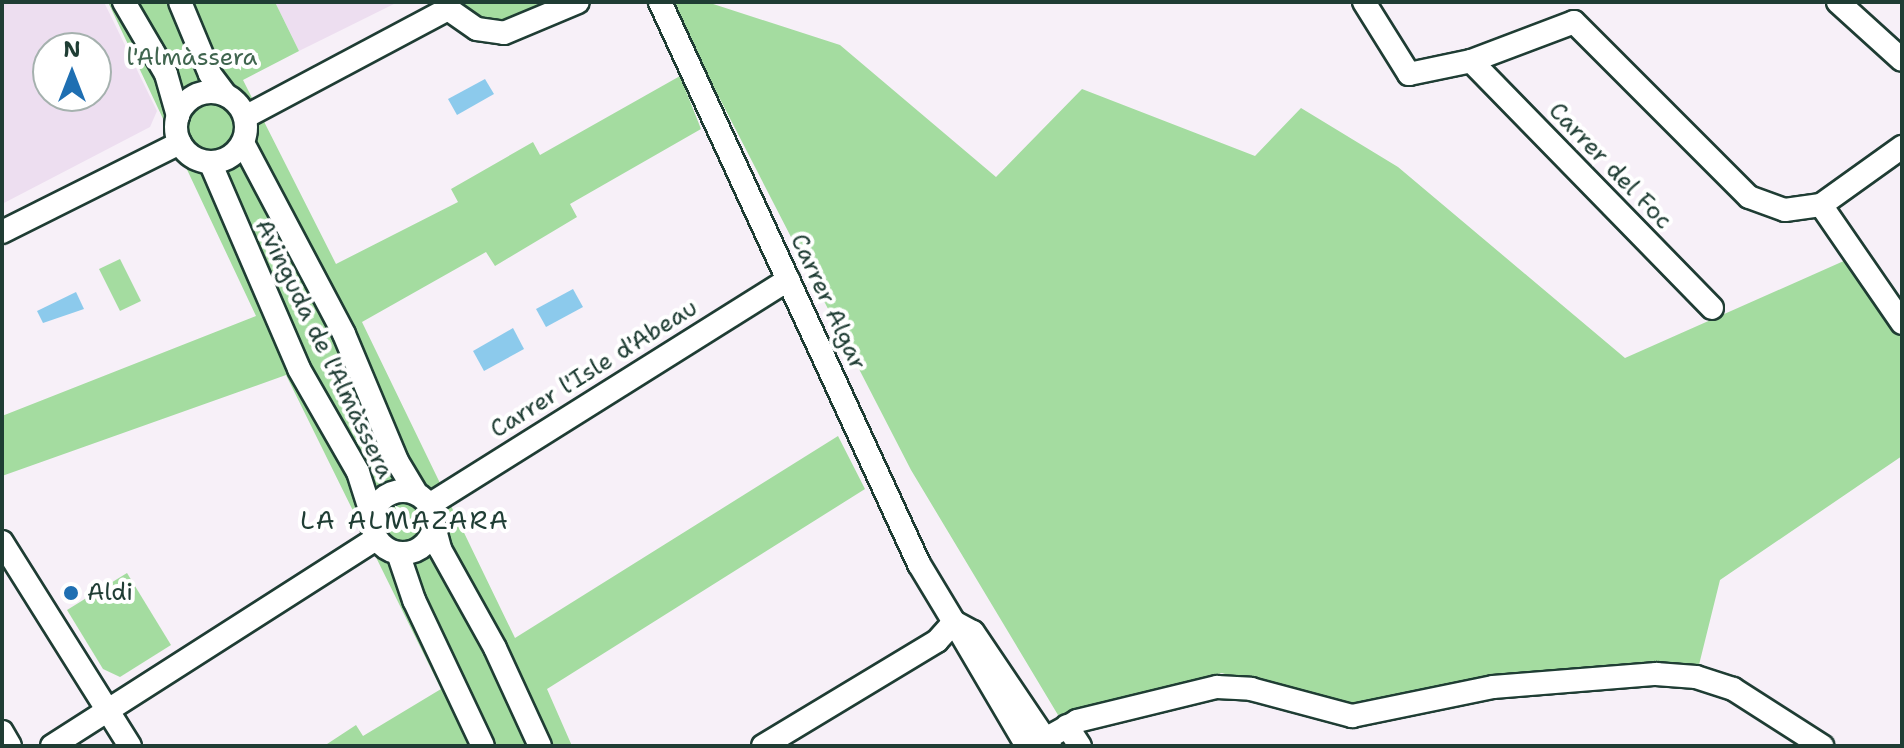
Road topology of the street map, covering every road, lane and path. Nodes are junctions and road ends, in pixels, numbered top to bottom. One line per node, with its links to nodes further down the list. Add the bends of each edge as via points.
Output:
1 (124, 2): 11 (street, via 166,74)
2 (180, 2): 10 (street, via 210,74)
3 (578, 2): 7 (street, via 504,33 477,29)
4 (660, 2): 19 (street, Carrer Algar)
5 (1364, 2): 9 (street, via 1409,74)
6 (1838, 2): 8 (street)
7 (447, 6): 12 (street)
8 (1902, 60)
9 (1471, 61): 17 (street, via 1574,22 1749,197 1785,210); 20 (street, Carrer del Foc)
10 (226, 95): 11 (street, via 205,92 191,98); 12 (street)
11 (178, 116): 13 (street)
12 (245, 117): 14 (street)
13 (180, 143): 16 (street, via 189,154); 18 (street)
14 (243, 143): 16 (street, via 232,155); 22 (street, Avinguda de l'Almàssera, via 344,334 397,461)
15 (1902, 147): 17 (street)
16 (210, 162): 23 (street, Avinguda de l'Almàssera, via 271,309 340,448 358,472)
17 (1821, 205): 21 (street)
18 (2, 232)
19 (788, 280): 22 (street, Carrer l'Isle d'Abeau); 27 (street, Carrer Algar, via 919,564)
20 (1712, 308)
21 (1902, 323)
22 (426, 508): 23 (street, via 393,492); 26 (street, via 426,543); 36 (street, Avinguda de l'Almàssera, via 440,549 495,648)
23 (372, 516): 24 (street)
24 (376, 539): 26 (street); 28 (street)
25 (2, 542): 28 (street)
26 (398, 553): 35 (street, via 414,600)
27 (954, 622): 31 (street, Carrer Algar); 37 (street, via 937,641)
28 (109, 711): 33 (street); 34 (street)
29 (1067, 726): 31 (street, Carrer Algar); 38 (street); 39 (street, Carrer Algar, via 1173,694 1217,687 1251,689 1352,716 1509,685 1656,674 1696,677 1733,689)
30 (2, 732): 32 (street)
31 (1041, 744)
32 (10, 746)
33 (52, 746)
34 (130, 746)
35 (483, 746)
36 (540, 746)
37 (763, 746)
38 (1080, 746)
39 (1822, 746)

